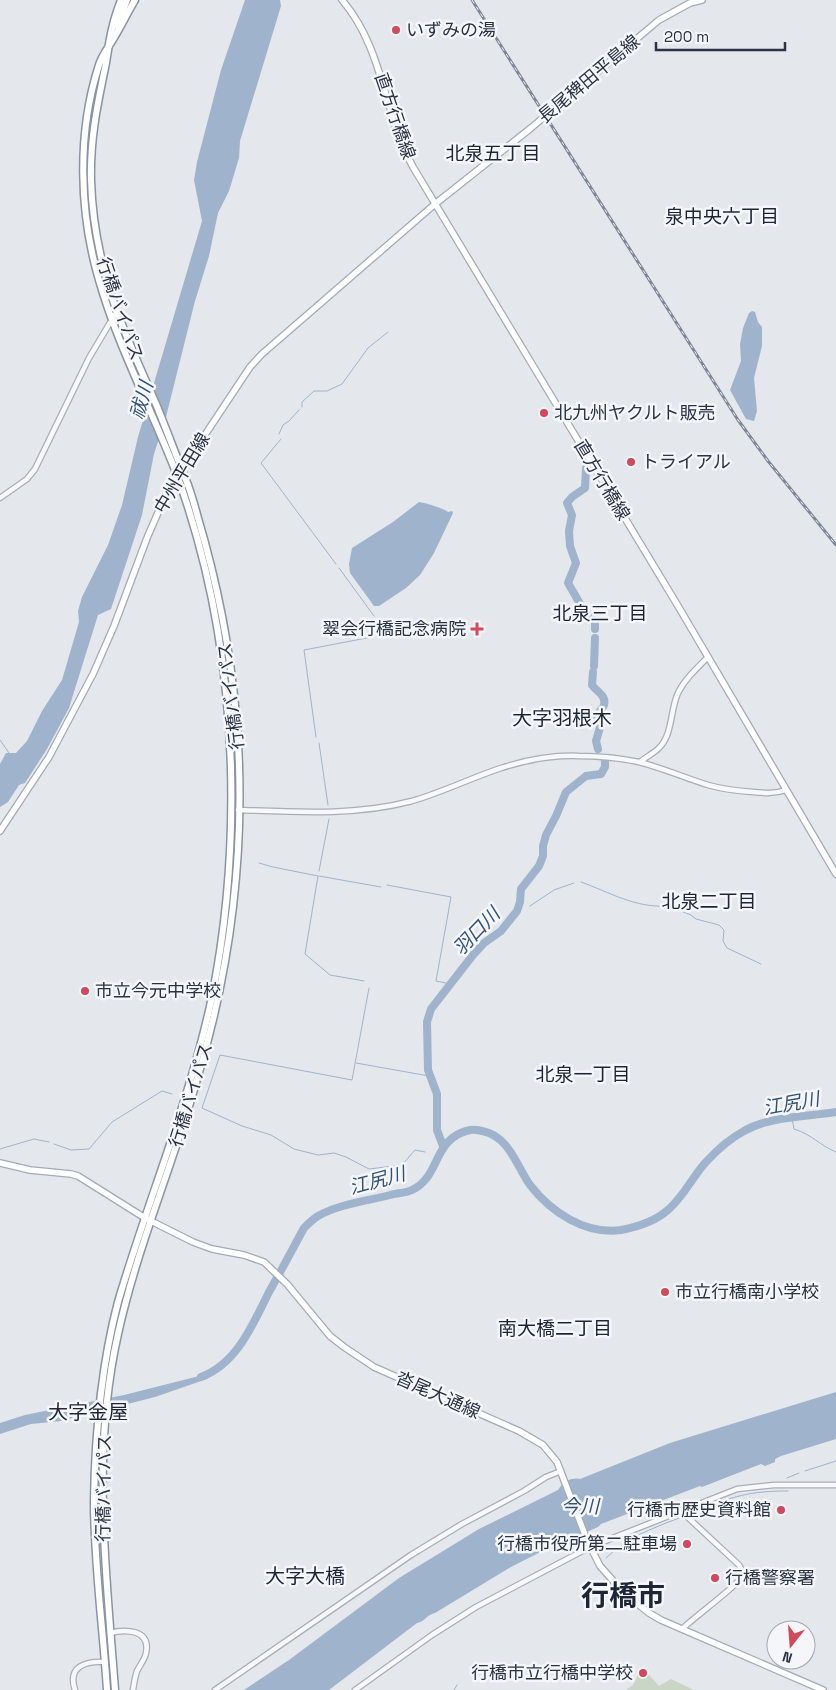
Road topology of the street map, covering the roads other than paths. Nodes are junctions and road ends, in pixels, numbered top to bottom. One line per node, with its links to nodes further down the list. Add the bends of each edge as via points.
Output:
1 (121, 0): 6 (highway)
2 (127, 0): 6 (highway)
3 (134, 0): 6 (highway)
4 (342, 0): 7 (main road, 直方行橋線, via 366,35 405,152)
5 (702, 0): 7 (main road, 長尾稗田平島線, via 659,20)
6 (109, 46): 8 (highway, 行橋バイパス, via 95,113 91,179 96,232); 9 (highway, 行橋バイパス, via 100,62 93,88 84,167 91,247)
7 (435, 204): 10 (main road, 中州平田線, via 255,362); 12 (main road, 直方行橋線)
8 (117, 312): 9 (street); 10 (highway, 行橋バイパス, via 176,454)
9 (112, 321): 10 (highway, 行橋バイパス, via 169,456); 11 (street, via 89,358 35,469 27,479)
10 (179, 472): 15 (highway, 行橋バイパス, via 214,612 222,660 229,721); 16 (highway, 行橋バイパス, via 189,487 208,549 223,627 236,715); 17 (main road, 中州平田線, via 159,508 93,674 49,758)
11 (0, 498)
12 (708, 658): 13 (street, via 691,674 677,695 664,742); 14 (main road, 直方行橋線)
13 (640, 762): 14 (street, via 710,786 771,793); 16 (street, via 605,757 556,757 527,761 439,792 378,807 319,812)
14 (786, 790): 18 (main road, 直方行橋線)
15 (232, 810): 16 (street); 20 (highway, 行橋バイパス, via 226,903 212,998)
16 (239, 810): 20 (highway, 行橋バイパス, via 230,928 218,1001 193,1095)
17 (0, 831)
18 (836, 874)
19 (0, 1163): 20 (main road, 沓尾大通線, via 78,1176)
20 (148, 1219): 21 (highway, 行橋バイパス, via 112,1326); 22 (main road, 沓尾大通線, via 212,1249 259,1259 287,1284 330,1336 357,1356 374,1367 534,1439 553,1456)
21 (102, 1417): 27 (highway, 行橋バイパス, via 102,1512); 28 (highway, 行橋バイパス, via 95,1454 94,1502)
22 (562, 1474): 25 (main road, 沓尾大通線); 33 (street, via 546,1477 411,1555)
23 (836, 1485): 24 (street, via 748,1487)
24 (681, 1511): 25 (street); 26 (street, via 739,1565 744,1574 740,1581)
25 (590, 1547): 26 (main road, 沓尾大通線, via 600,1566 623,1592 648,1613); 34 (street, via 476,1607)
26 (682, 1629): 35 (main road, 沓尾大通線)
27 (109, 1633): 31 (highway, 行橋バイパス); 32 (street, via 132,1631 146,1644 146,1654)
28 (105, 1662): 29 (street, via 79,1667 73,1677); 30 (highway, 行橋バイパス)
29 (74, 1690)
30 (107, 1690)
31 (115, 1690)
32 (133, 1690)
33 (215, 1690)
34 (355, 1690)
35 (823, 1690)

